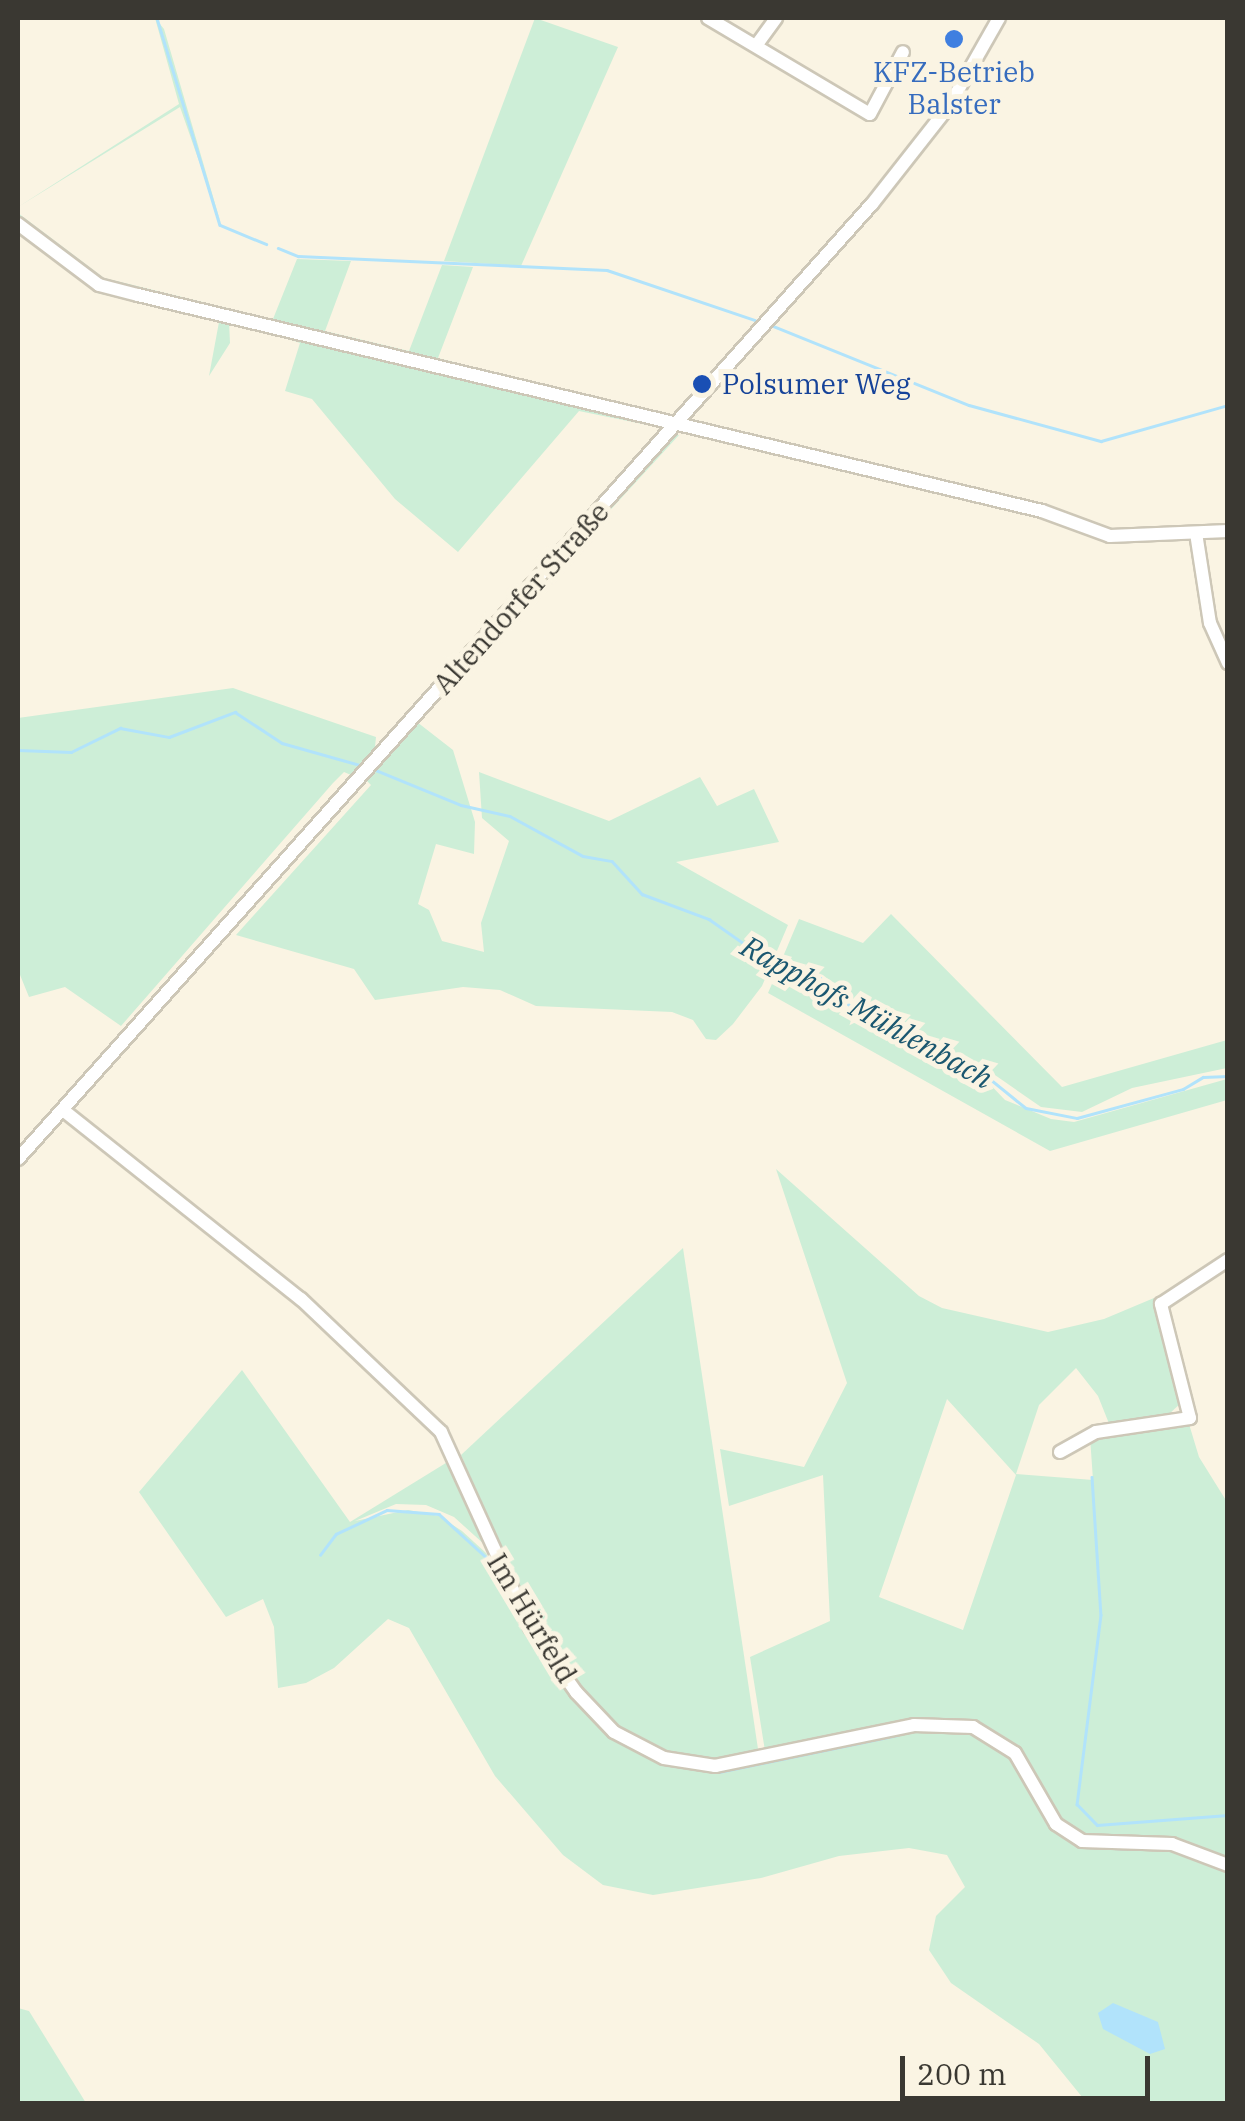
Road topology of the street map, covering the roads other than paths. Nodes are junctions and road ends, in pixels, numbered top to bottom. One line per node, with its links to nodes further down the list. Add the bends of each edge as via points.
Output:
1 (708, 18): 4 (street)
2 (776, 18): 4 (street)
3 (999, 18): 7 (street, Altendorfer Straße, via 949,106 906,164)
4 (758, 43): 5 (street, via 870,114)
5 (902, 52)
6 (18, 224): 7 (street, via 99,285)
7 (676, 423): 9 (street, via 1042,511 1110,536); 11 (street, Altendorfer Straße)
8 (1228, 532): 9 (street)
9 (1196, 534): 10 (street, via 1210,623)
10 (1228, 663)
11 (62, 1110): 12 (street, Altendorfer Straße); 15 (street, Im Hürfeld, via 301,1299 442,1432 530,1627 614,1732 664,1758 714,1766 914,1726 973,1726 1015,1754 1056,1824 1082,1842 1172,1844)
12 (18, 1159)
13 (1228, 1260): 14 (street, via 1162,1304 1190,1418 1096,1432)
14 (1060, 1452)
15 (1228, 1866)

